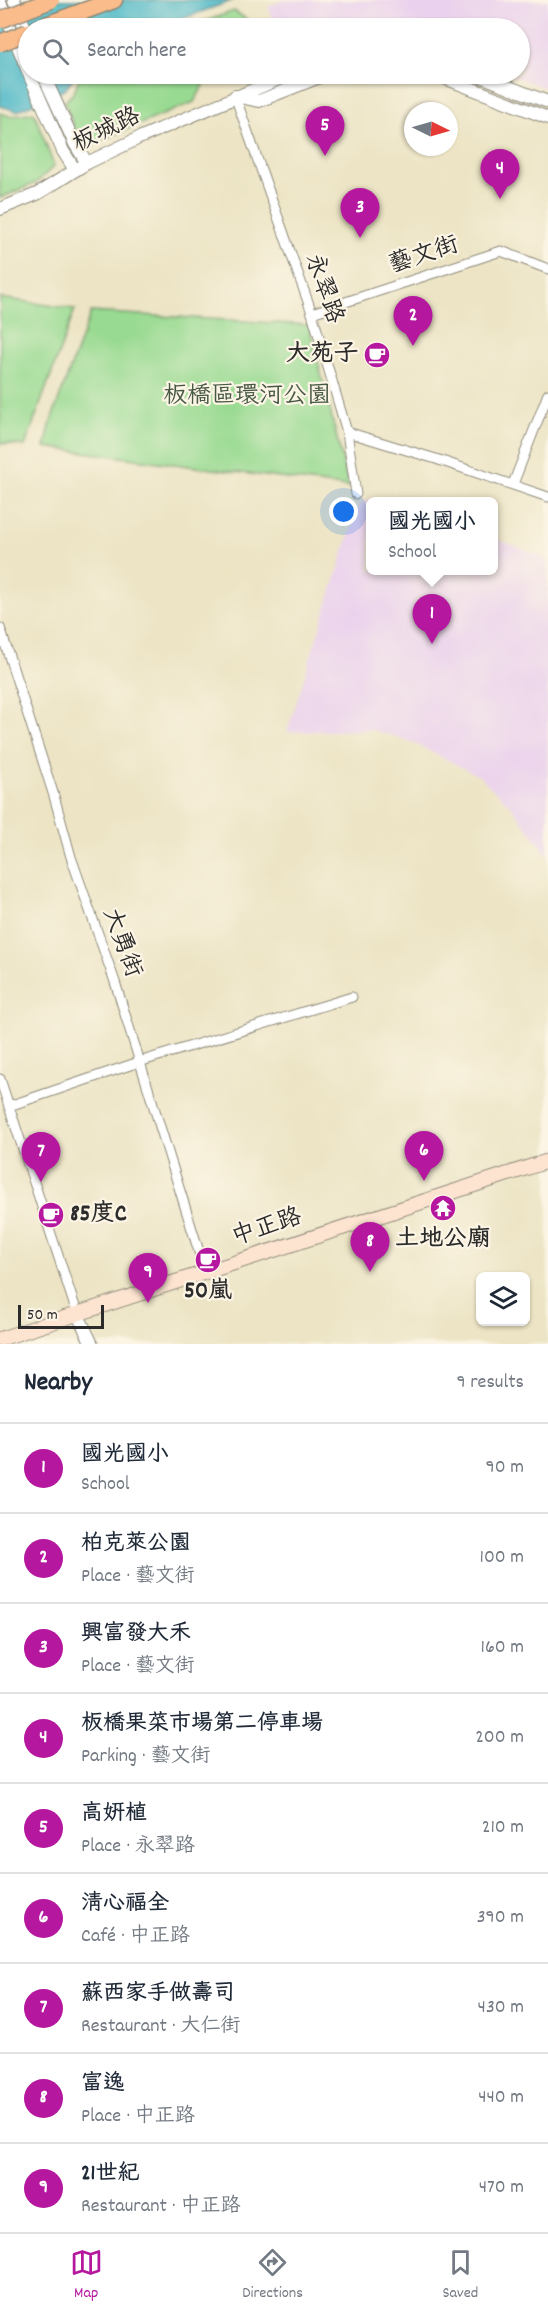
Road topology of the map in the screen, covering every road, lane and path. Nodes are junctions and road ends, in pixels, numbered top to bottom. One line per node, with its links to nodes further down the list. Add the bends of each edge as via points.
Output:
1 (14, 0): 5 (street, bridge)
2 (51, 0): 7 (highway, bridge)
3 (114, 0): 6 (highway)
4 (0, 2): 10 (street, bridge)
5 (21, 18)
6 (65, 18)
7 (0, 20)
8 (18, 37): 9 (highway, bridge)
9 (0, 43)
10 (18, 45)
11 (37, 84): 18 (street)
12 (45, 84): 18 (street)
13 (266, 84): 17 (street, 板城路)
14 (302, 84): 17 (street, 板城路, via 259,101)
15 (460, 84): 20 (street)
16 (501, 84): 19 (street)
17 (235, 96): 21 (street, 板城路); 25 (street, 永翠路)
18 (48, 102): 21 (street); 22 (street, via 63,151)
19 (548, 102)
20 (548, 118)
21 (87, 163): 22 (street, 板城路)
22 (75, 170): 23 (street, 板城路, via 37,194)
23 (0, 209)
24 (548, 269): 25 (street, 藝文街, via 501,251)
25 (312, 313): 27 (street, 永翠路)
26 (548, 394): 28 (street)
27 (347, 432): 28 (street); 29 (street, 永翠路)
28 (513, 484): 30 (street)
29 (356, 494)
30 (548, 496)
31 (0, 628): 33 (street, 大勇街)
32 (352, 997): 33 (street)
33 (139, 1062): 35 (street); 37 (street, 大勇街)
34 (0, 1078): 35 (street)
35 (9, 1106): 38 (street)
36 (548, 1161): 37 (main road, 中正路)
37 (205, 1271): 38 (main road, 中正路)
38 (76, 1313): 39 (main road, 中正路); 40 (street)
39 (0, 1339)
40 (92, 1344)

